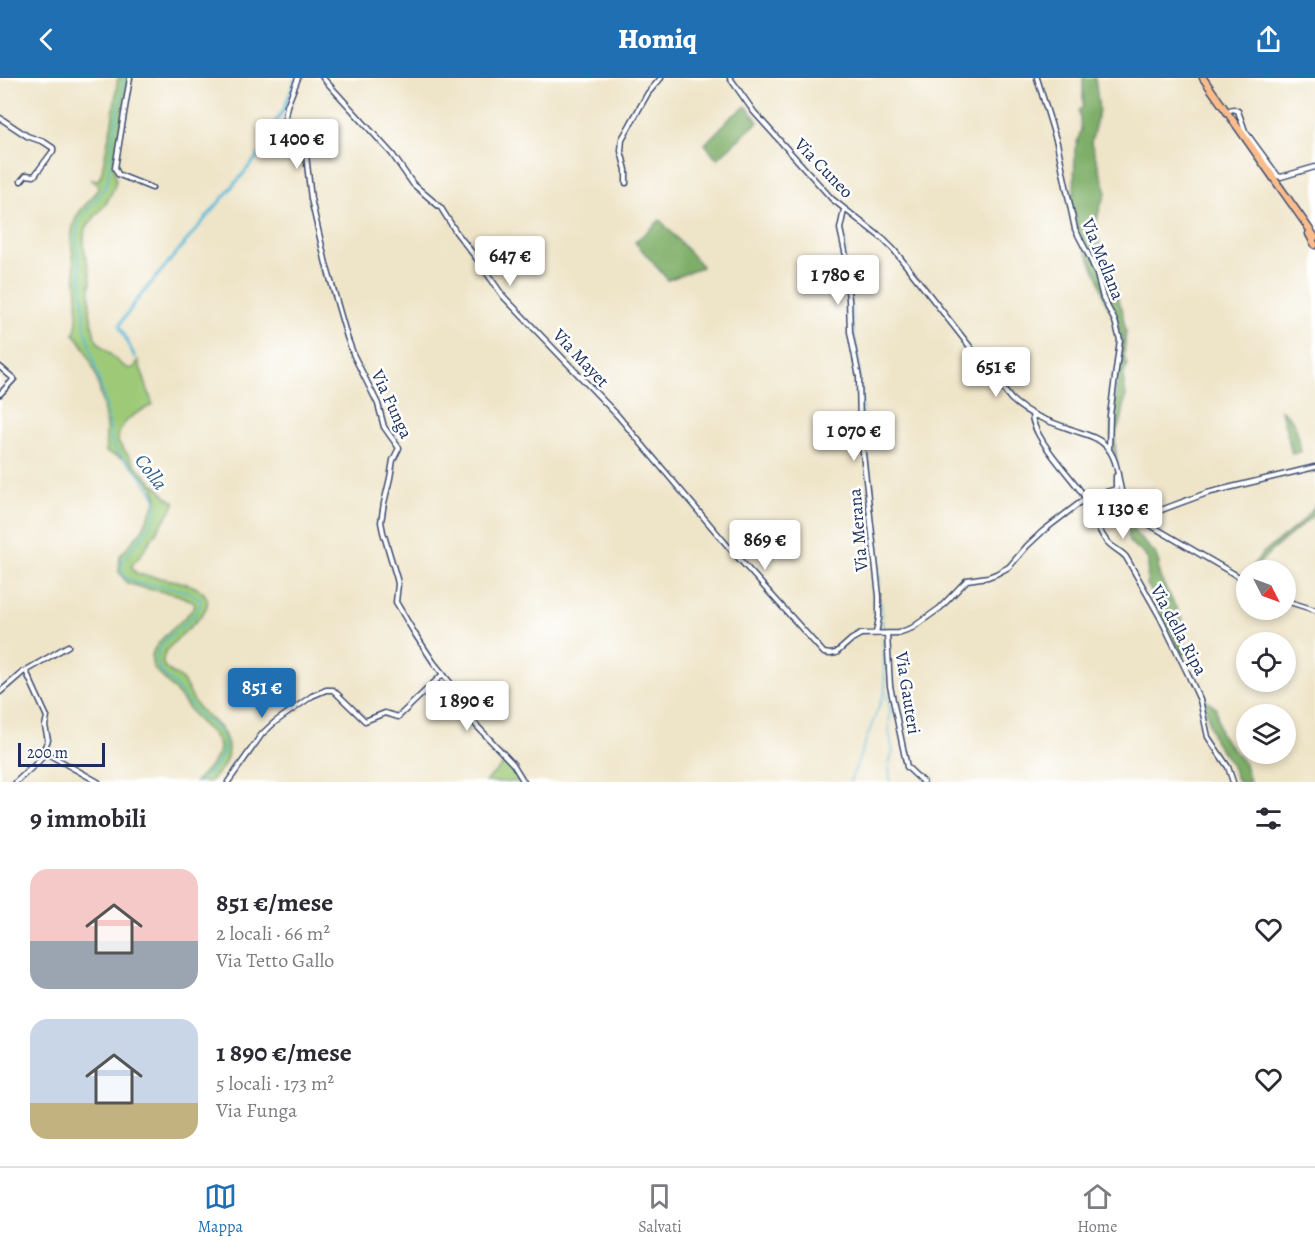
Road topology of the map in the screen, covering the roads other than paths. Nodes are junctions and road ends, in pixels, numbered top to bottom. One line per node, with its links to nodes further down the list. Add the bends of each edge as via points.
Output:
1 (130, 78): 13 (street, via 115,168 118,174)
2 (298, 78): 39 (street, Via Funga, via 285,118 305,146 311,199 347,337 378,404 384,427 399,448 381,522 398,584 396,602)
3 (323, 78): 37 (street, Via Mayet, via 392,154 413,184 441,208 503,296 618,416 732,552)
4 (661, 78): 12 (street, via 622,139)
5 (730, 78): 14 (street, Via Cuneo, via 764,124)
6 (1037, 78): 22 (street, Via Mellana, via 1057,143 1075,229 1097,274 1102,298 1120,340)
7 (1203, 78): 8 (main road)
8 (1227, 112): 10 (street, via 1238,111 1247,134 1278,176); 15 (main road)
9 (0, 118): 11 (street, via 53,148 35,175 26,175)
10 (1315, 166)
11 (21, 181)
12 (626, 183)
13 (152, 188)
14 (844, 210): 21 (street, Via Cuneo, via 888,244 1011,399); 34 (street, Via Merana, via 840,229 846,256 850,332 858,377 879,596)
15 (1303, 219): 16 (main road); 17 (main road); 18 (main road)
16 (1315, 232)
17 (1315, 237)
18 (1315, 244)
19 (0, 366): 20 (street, via 14,379)
20 (0, 394)
21 (1032, 414): 22 (street, via 1093,437); 26 (street, Via della Ripa, via 1043,443)
22 (1109, 451): 24 (street)
23 (1315, 467): 29 (street, via 1208,493)
24 (1117, 474): 25 (street); 27 (street)
25 (1116, 489): 26 (street); 27 (street, via 1119,502)
26 (1085, 499): 35 (street, via 1043,531 1009,567 967,580 920,623); 47 (street, Via della Ripa, via 1105,540 1123,554 1160,616 1200,700 1208,737)
27 (1125, 504): 28 (street)
28 (1128, 510): 29 (street); 30 (street)
29 (1144, 516): 30 (street)
30 (1158, 529): 31 (street)
31 (1236, 575)
32 (1296, 604): 33 (street)
33 (1315, 610)
34 (876, 633): 35 (street, Via Gauteri); 37 (street, Via Gauteri, via 861,634 836,653)
35 (887, 634): 46 (street, Via Gauteri, via 890,686 907,766)
36 (68, 646): 38 (street)
37 (824, 653)
38 (26, 671): 40 (street); 41 (street, via 47,717)
39 (443, 674): 44 (street, via 399,717 385,713 365,721 333,690 312,696 262,734); 45 (street, Via Funga, via 465,702 476,725 513,764)
40 (0, 692)
41 (46, 753): 42 (street); 43 (street)
42 (16, 782)
43 (98, 782)
44 (228, 782)
45 (524, 782)
46 (922, 782)
47 (1233, 782)

